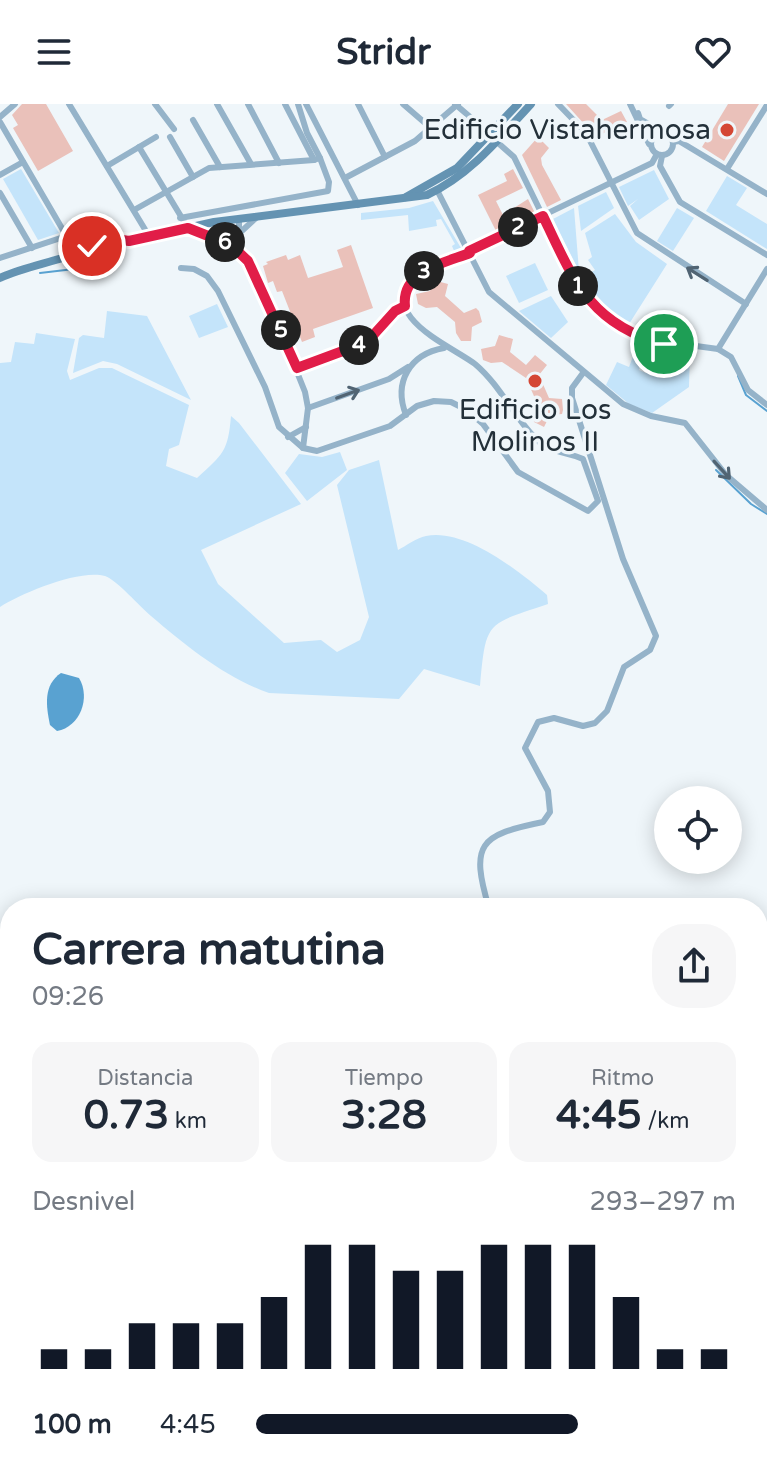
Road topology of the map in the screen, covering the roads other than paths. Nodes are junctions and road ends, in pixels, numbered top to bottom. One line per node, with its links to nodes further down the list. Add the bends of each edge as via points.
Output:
1 (15, 104): 17 (street)
2 (69, 104): 35 (street)
3 (155, 104): 20 (street)
4 (217, 104): 34 (street)
5 (248, 104): 33 (street)
6 (285, 104): 31 (street)
7 (298, 104): 25 (street)
8 (358, 104): 30 (street)
9 (403, 104): 21 (street)
10 (456, 104): 21 (street); 26 (street)
11 (518, 104): 26 (main road)
12 (531, 104): 26 (main road)
13 (558, 104): 41 (street, via 586,133)
14 (631, 104): 22 (street, via 640,119); 29 (street)
15 (309, 105): 19 (street)
16 (767, 105): 37 (street)
17 (1, 116): 32 (street)
18 (193, 120): 36 (street)
19 (315, 121): 25 (street); 40 (street)
20 (174, 129)
21 (432, 129): 30 (street)
22 (666, 134): 27 (street); 29 (street, via 654,137)
23 (156, 137): 28 (street)
24 (170, 137): 39 (street)
25 (310, 138): 31 (street)
26 (494, 138): 42 (main road, via 461,175); 46 (main road, via 457,168); 49 (street, via 514,157)
27 (673, 142): 29 (street, via 671,151); 37 (street)
28 (139, 147): 35 (street); 44 (street)
29 (657, 153): 41 (street, via 652,163); 67 (street, via 680,202)
30 (385, 157): 40 (street)
31 (317, 159): 33 (street); 51 (street, via 328,191)
32 (23, 162): 38 (street); 57 (street)
33 (279, 163): 34 (street)
34 (251, 164): 36 (street)
35 (107, 166): 48 (street)
36 (220, 167): 39 (street)
37 (727, 169): 45 (street)
38 (0, 175)
39 (193, 177): 44 (street)
40 (345, 178): 47 (street)
41 (610, 183): 49 (street); 72 (street, one-way to 41, via 643,239)
42 (437, 190): 46 (main road); 64 (street)
43 (0, 193): 61 (street)
44 (165, 193): 48 (street); 51 (street)
45 (767, 194)
46 (401, 199): 47 (main road)
47 (358, 205): 50 (main road)
48 (134, 210): 56 (street)
49 (543, 216): 64 (street); 76 (street, via 584,295 612,322 664,344)
50 (257, 217): 52 (main road); 55 (street)
51 (180, 218): 54 (street)
52 (239, 219): 53 (main road); 55 (street)
53 (214, 222): 54 (main road); 60 (street)
54 (188, 228): 56 (main road); 60 (street)
55 (240, 233): 60 (street); 65 (street)
56 (149, 236): 59 (main road)
57 (67, 237): 58 (street, via 85,230); 61 (street)
58 (103, 240): 58 (street, via 105,219); 59 (main road); 62 (main road); 63 (main road); 66 (main road)
59 (129, 241): 62 (main road)
60 (223, 241): 65 (street)
61 (32, 248): 68 (street)
62 (113, 250): 66 (main road)
63 (82, 252): 66 (main road); 71 (main road)
64 (469, 252): 73 (street, via 419,273 406,293); 80 (street, via 489,292)
65 (243, 254): 79 (street)
66 (98, 255)
67 (767, 255)
68 (1, 257)
69 (181, 268): 87 (street, via 207,276 218,291 265,387 271,411)
70 (767, 269): 72 (street)
71 (0, 278)
72 (746, 304): 76 (street)
73 (405, 306): 74 (street); 79 (street, via 367,342)
74 (428, 337): 75 (street); 77 (street)
75 (445, 348): 77 (street); 85 (street, via 475,364 538,441 583,459 598,501 582,510 557,491 531,482 483,424 451,402 434,401)
76 (718, 349): 83 (street, via 731,357 748,390)
77 (427, 351): 78 (street)
78 (408, 367): 81 (street); 82 (street)
79 (297, 368): 84 (street)
80 (583, 373): 89 (street, one-way to 89, via 636,412 685,423 726,475); 90 (street, via 572,388 572,398 623,559 656,636 650,650 624,667 607,711 595,723 583,726 554,718 538,722 525,748 548,791 550,812 543,822 491,838 481,850 479,874)
81 (389, 379): 82 (street); 84 (street, one-way to 81)
82 (401, 390): 85 (street)
83 (767, 405)
84 (308, 408): 86 (street)
85 (406, 415): 88 (street, via 390,426 317,451)
86 (306, 427): 87 (street); 88 (street)
87 (288, 437): 88 (street)
88 (303, 448)
89 (767, 510)
90 (486, 898)

